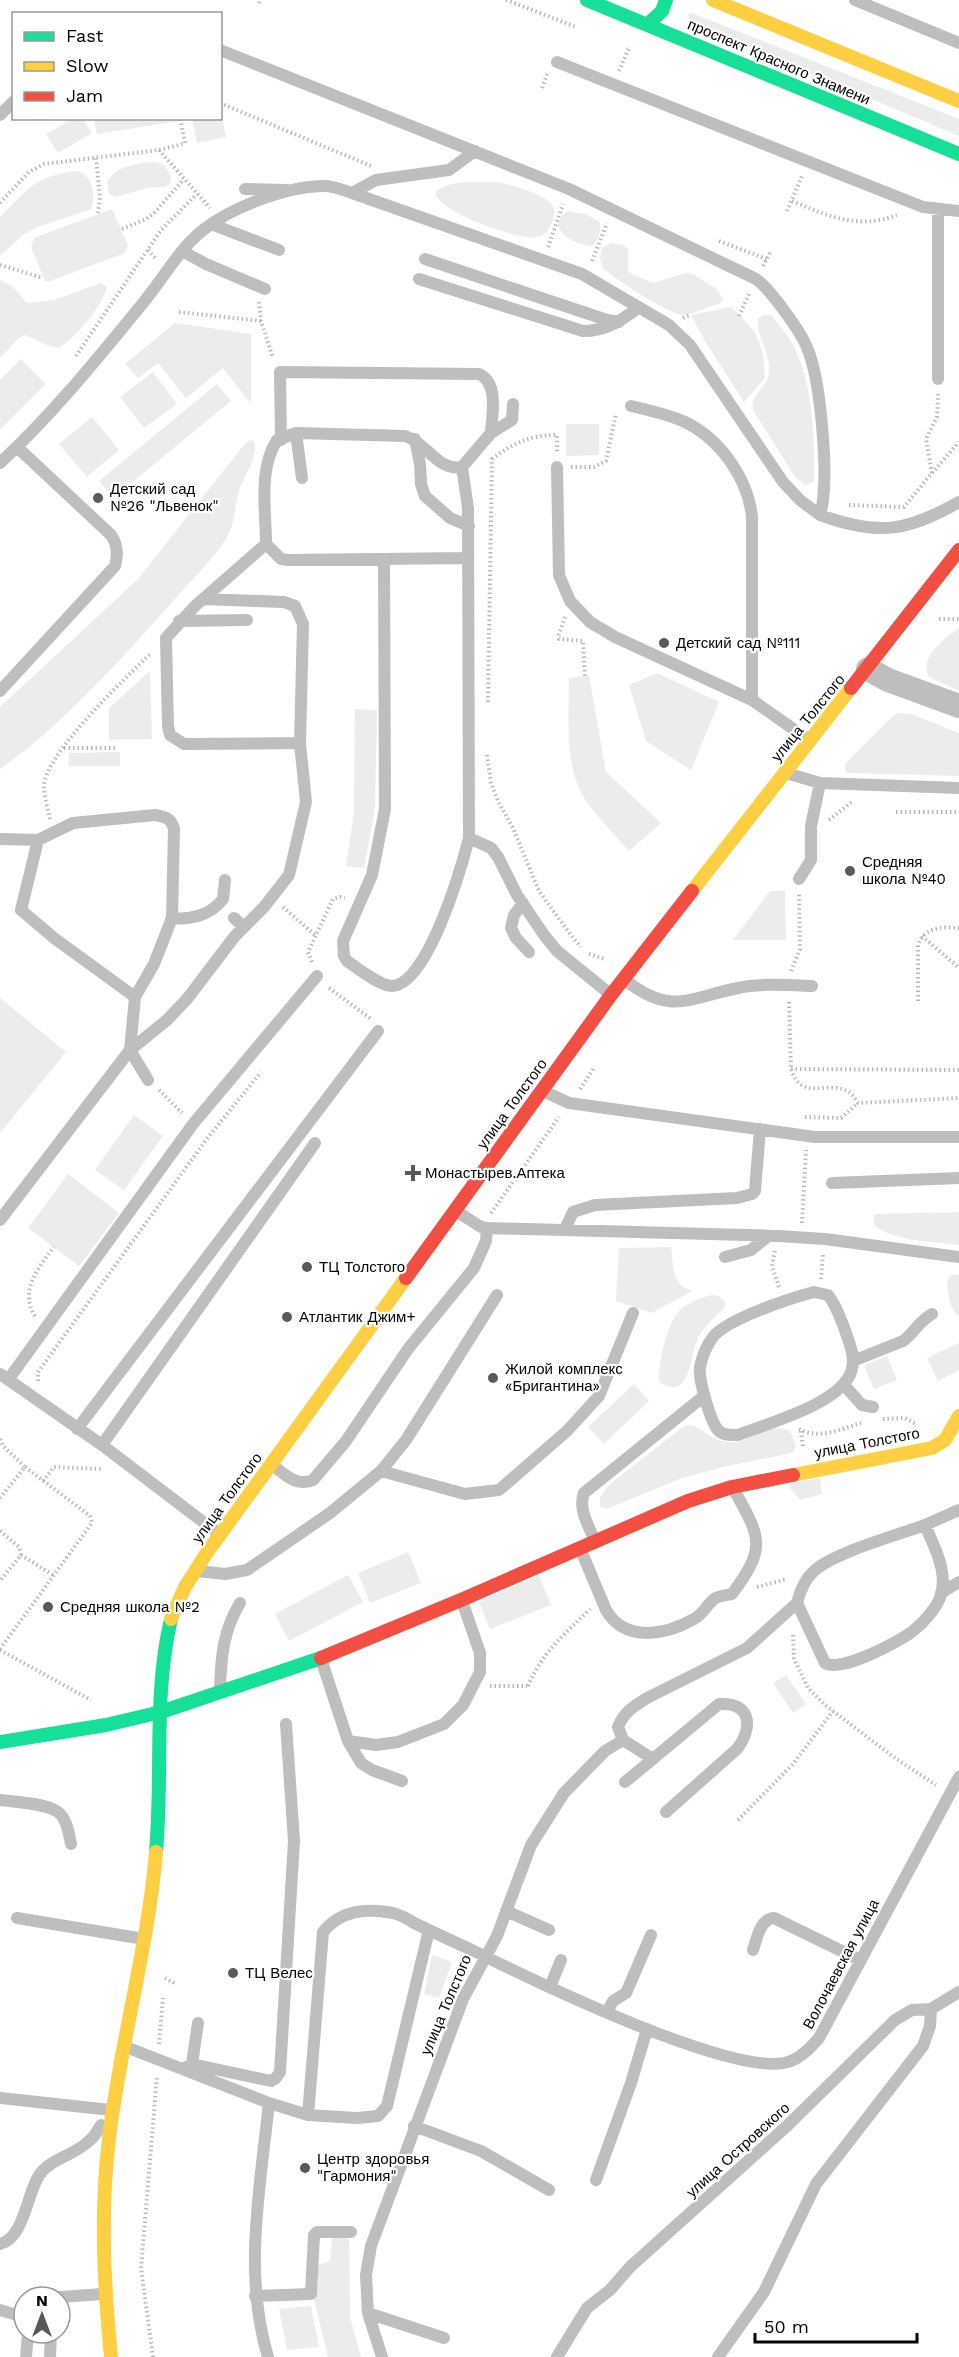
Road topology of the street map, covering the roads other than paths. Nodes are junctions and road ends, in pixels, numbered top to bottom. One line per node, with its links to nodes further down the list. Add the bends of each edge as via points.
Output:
1 (587, 0): 5 (main road, проспект Красного Знамени)
2 (666, 0): 5 (main road, via 662,11)
3 (713, 0): 9 (main road, проспект Красного Знамени)
4 (855, 0): 6 (lane)
5 (647, 25): 13 (main road, проспект Красного Знамени)
6 (959, 43)
7 (222, 51): 12 (lane)
8 (557, 62): 17 (lane)
9 (959, 101)
10 (12, 103): 11 (lane)
11 (0, 115)
12 (475, 151): 16 (lane, via 449,170 376,180); 40 (lane, via 612,208 763,285 808,348 813,365 823,444)
13 (959, 154)
14 (245, 189): 15 (lane)
15 (291, 190): 16 (lane, via 322,186); 19 (lane, via 245,205)
16 (352, 194): 25 (lane, via 544,259 587,276)
17 (938, 210): 18 (lane); 27 (lane)
18 (959, 211)
19 (211, 224): 20 (lane); 21 (lane)
20 (279, 250)
21 (182, 251): 24 (lane); 34 (lane)
22 (425, 259): 26 (lane)
23 (419, 279): 26 (lane, via 583,331 597,331)
24 (265, 289)
25 (639, 306): 26 (lane); 40 (lane, via 669,325 690,345 783,482)
26 (620, 322)
27 (938, 384)
28 (513, 404): 31 (lane, via 512,420)
29 (631, 405): 51 (lane, via 687,423 713,441 747,488 752,517)
30 (296, 433): 32 (lane); 33 (lane); 38 (lane)
31 (491, 433): 33 (lane, via 491,386 478,374 282,369); 36 (lane)
32 (415, 439): 36 (lane, via 439,461); 41 (lane, via 425,496 450,518)
33 (281, 440): 42 (lane, via 277,440 267,461)
34 (17, 447): 35 (lane); 50 (lane, via 111,535 117,556 115,567)
35 (0, 463)
36 (462, 467): 41 (lane)
37 (557, 467): 51 (lane, via 559,575 570,601 590,622 615,637)
38 (302, 478)
39 (959, 502): 40 (lane, via 938,514 893,529 863,529)
40 (820, 515)
41 (468, 526): 44 (lane)
42 (266, 544): 45 (lane, via 282,559); 46 (lane)
43 (959, 550): 49 (main road, улица Толстого)
44 (468, 558): 45 (lane); 59 (lane)
45 (384, 559): 59 (lane, via 385,809 372,875 343,941 347,962 392,986 415,972 449,904)
46 (204, 599): 47 (lane); 54 (lane, via 284,602 295,606 303,624)
47 (179, 621): 48 (lane); 54 (lane, via 166,638 170,735 184,744)
48 (247, 621)
49 (868, 669): 52 (street); 53 (main road, улица Толстого)
50 (0, 691)
51 (752, 700): 53 (lane)
52 (959, 706)
53 (810, 741): 55 (main road, улица Толстого)
54 (300, 743): 66 (lane, via 306,802 289,875)
55 (784, 773): 56 (lane); 69 (main road, улица Толстого)
56 (820, 783): 57 (lane); 61 (lane, via 811,826 811,860)
57 (959, 788)
58 (0, 838): 60 (lane)
59 (469, 838): 63 (lane, via 491,848)
60 (38, 840): 64 (lane, via 73,823 167,817 174,829); 72 (lane, via 21,910)
61 (799, 879)
62 (225, 880): 64 (lane, via 224,899 214,908 187,919)
63 (523, 903): 67 (lane, via 511,928); 71 (lane, via 557,951)
64 (171, 918): 72 (lane, via 154,964)
65 (234, 918): 66 (lane)
66 (244, 927): 74 (lane, via 187,999)
67 (529, 952)
68 (317, 976): 93 (lane, via 193,1124 48,1326)
69 (624, 979): 70 (lane, via 642,993 669,1002 698,999 739,987); 71 (main road, улица Толстого)
70 (812, 986)
71 (611, 995): 76 (main road, улица Толстого)
72 (135, 997): 74 (lane)
73 (378, 1031): 98 (lane)
74 (130, 1050): 75 (lane); 83 (lane)
75 (148, 1080)
76 (542, 1090): 77 (lane, via 569,1103); 82 (main road, улица Толстого)
77 (760, 1129): 78 (lane, via 814,1137); 85 (lane, via 752,1194 595,1205 573,1212)
78 (959, 1137)
79 (315, 1143): 100 (lane)
80 (959, 1178): 81 (lane)
81 (832, 1183)
82 (456, 1211): 84 (lane); 102 (main road, улица Толстого)
83 (0, 1220)
84 (484, 1227): 85 (lane); 102 (lane, via 486,1241 474,1268 408,1349 346,1442 313,1480 294,1482)
85 (565, 1229): 86 (lane)
86 (773, 1236): 87 (lane, via 751,1250); 88 (lane)
87 (725, 1257)
88 (959, 1257)
89 (497, 1295): 103 (lane, via 406,1440)
90 (633, 1312): 103 (lane, via 599,1396 567,1431 499,1490 465,1494)
91 (932, 1314): 92 (lane, via 919,1322 903,1341)
92 (853, 1361): 94 (lane); 95 (lane, via 852,1347 828,1295 808,1293 729,1323 714,1336 700,1368)
93 (4, 1377): 98 (lane)
94 (844, 1385): 95 (lane, via 824,1401 738,1435 726,1435 717,1429); 96 (lane, via 862,1405)
95 (704, 1396): 108 (lane, via 584,1493 583,1513)
96 (873, 1407)
97 (959, 1416): 99 (main road)
98 (77, 1429): 100 (lane)
99 (945, 1440): 101 (lane); 104 (main road, улица Толстого, via 932,1448)
100 (102, 1445): 107 (lane)
101 (956, 1452)
102 (272, 1464): 107 (main road, улица Толстого)
103 (381, 1471): 110 (lane, via 330,1513 247,1570 225,1574)
104 (732, 1487): 108 (main road, улица Толстого); 109 (lane, via 754,1528 756,1556 732,1594 715,1598 696,1619 648,1634 630,1631 611,1620)
105 (959, 1510): 106 (lane)
106 (925, 1525): 112 (lane, via 942,1568); 115 (lane, via 827,1561 811,1573)
107 (220, 1534): 110 (main road, улица Толстого)
108 (595, 1540): 109 (main road, улица Толстого)
109 (580, 1547): 113 (main road, улица Толстого)
110 (195, 1571): 118 (main road, улица Толстого, via 171,1618)
111 (959, 1582): 112 (lane)
112 (941, 1593): 115 (lane, via 938,1603 913,1631 887,1647 834,1666 822,1660)
113 (461, 1600): 116 (main road, улица Толстого); 121 (lane, via 480,1653 480,1672 464,1705 444,1724 398,1742 376,1745)
114 (240, 1603): 117 (lane, via 220,1654)
115 (797, 1603): 120 (lane, via 747,1648 633,1706 618,1727)
116 (321, 1658): 117 (main road, улица Толстого); 121 (lane)
117 (220, 1693): 118 (main road, улица Толстого)
118 (161, 1712): 122 (main road); 138 (main road, улица Толстого, via 158,1833)
119 (286, 1725): 150 (lane, via 294,1841 280,2072 271,2081)
120 (622, 1740): 124 (lane); 133 (lane, via 582,1774 553,1809 531,1845)
121 (348, 1741): 126 (lane, via 361,1763)
122 (4, 1742): 123 (lane)
123 (0, 1753)
124 (653, 1759): 127 (lane); 131 (lane, via 719,1704 739,1707 746,1716 749,1725 737,1749)
125 (959, 1777): 128 (lane, Волочаевская улица)
126 (402, 1781)
127 (626, 1782)
128 (948, 1796): 130 (lane); 142 (lane, Волочаевская улица)
129 (0, 1800): 132 (lane, via 58,1812)
130 (959, 1807)
131 (666, 1812)
132 (71, 1844)
133 (507, 1911): 136 (lane); 140 (lane)
134 (17, 1918): 138 (lane)
135 (429, 1930): 140 (lane, улица Толстого); 154 (lane, via 382,2114 372,2118); 154 (lane, улица Толстого, via 395,1914 364,1912 342,1915 323,1932)
136 (549, 1930)
137 (651, 1935): 146 (lane, via 626,1993 613,2001)
138 (145, 1939): 149 (main road, улица Толстого)
139 (753, 1950): 142 (lane, via 764,1922 774,1918)
140 (487, 1958): 143 (lane, Волочаевская улица); 155 (lane, улица Толстого, via 464,1999)
141 (561, 1960): 143 (lane)
142 (860, 1960): 148 (lane, Волочаевская улица, via 819,2038 790,2062 744,2061)
143 (550, 1987): 146 (lane, Волочаевская улица)
144 (959, 1992): 145 (lane, улица Островского)
145 (931, 2009): 168 (lane, улица Островского, via 912,2010 895,2020 788,2125 587,2308); 169 (lane, via 923,2046 816,2184 764,2292)
146 (607, 2012): 148 (lane, Волочаевская улица)
147 (198, 2023): 150 (lane)
148 (647, 2030): 156 (lane)
149 (125, 2047): 150 (lane); 153 (main road, улица Толстого)
150 (187, 2066): 152 (lane)
151 (0, 2098): 153 (lane)
152 (269, 2103): 154 (lane); 162 (lane, via 254,2243)
153 (113, 2110): 159 (lane, via 90,2141 50,2164 39,2175 19,2226 6,2243); 160 (main road, улица Толстого, via 104,2210)
154 (308, 2115)
155 (414, 2126): 157 (lane, via 481,2151); 163 (lane, улица Толстого, via 371,2246 366,2275)
156 (596, 2180)
157 (549, 2190)
158 (351, 2232): 162 (lane, via 314,2235 311,2294)
159 (0, 2244)
160 (105, 2294): 161 (lane); 165 (main road, улица Толстого)
161 (72, 2296)
162 (255, 2296): 166 (lane)
163 (368, 2313): 164 (lane); 167 (lane, улица Толстого)
164 (444, 2338)
165 (111, 2357)
166 (268, 2357)
167 (382, 2357)
168 (557, 2357)
169 (718, 2357)

